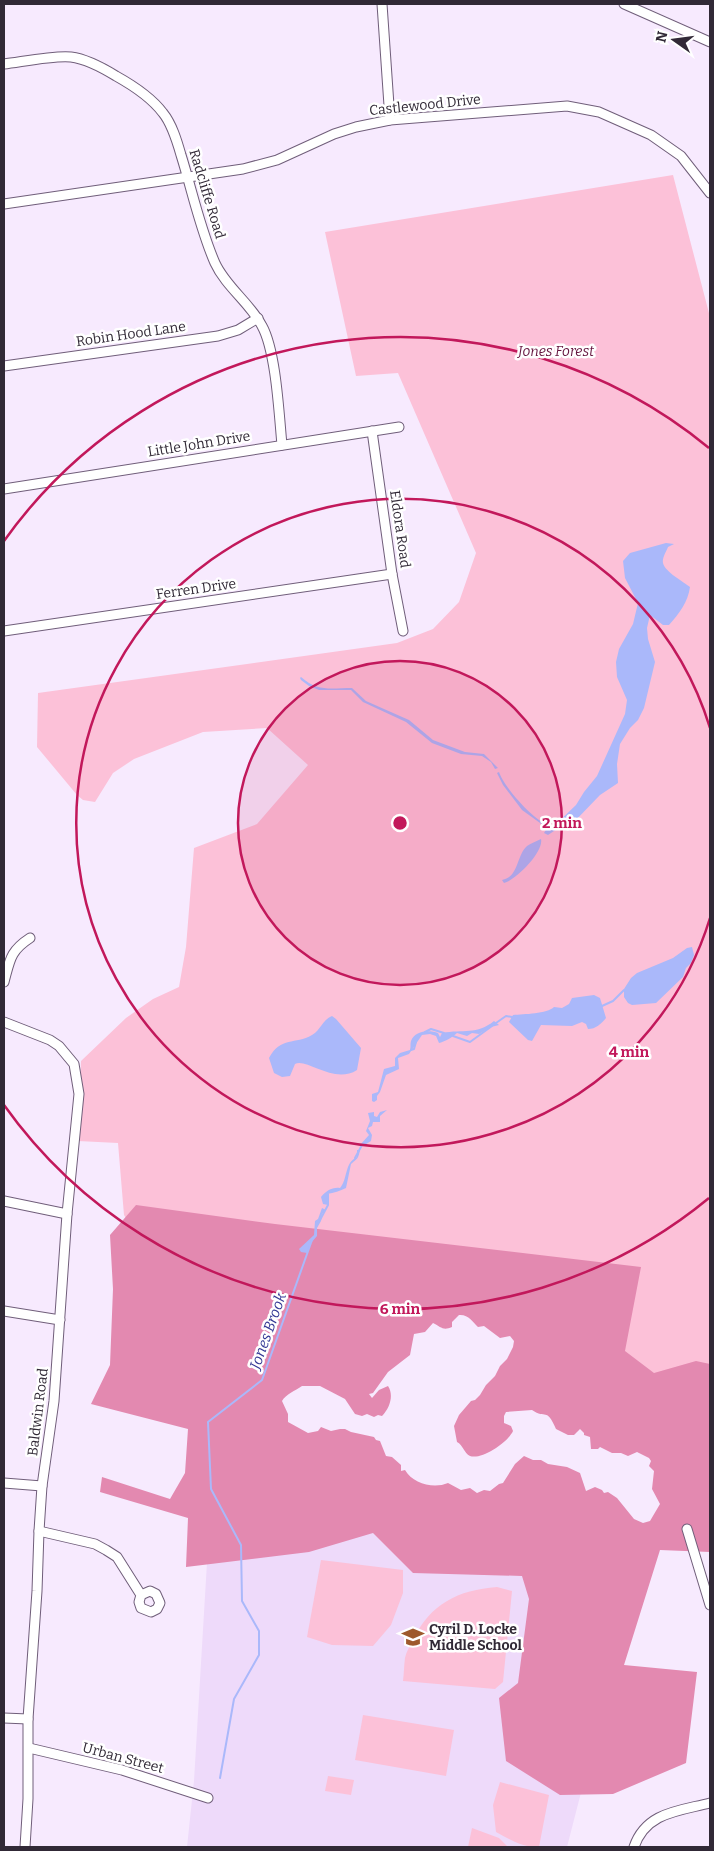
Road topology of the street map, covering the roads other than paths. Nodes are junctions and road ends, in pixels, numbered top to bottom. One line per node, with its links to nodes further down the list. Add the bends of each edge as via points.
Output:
1 (382, 4): 5 (street)
2 (624, 4): 3 (street)
3 (710, 42)
4 (4, 64): 6 (street, Radcliffe Road, via 70,57 124,80 165,114)
5 (390, 120): 6 (street, Castlewood Drive, via 334,134 262,165); 7 (street, Castlewood Drive, via 567,106 589,109 631,125 666,145 681,156)
6 (188, 178): 8 (street, Castlewood Drive); 9 (street, Radcliffe Road, via 216,264 228,284)
7 (710, 193)
8 (4, 204)
9 (258, 318): 10 (street, Robin Hood Lane, via 238,330 218,336); 13 (street, Radcliffe Road, via 268,342)
10 (4, 366)
11 (399, 427): 12 (street, Little John Drive)
12 (372, 431): 13 (street, Little John Drive); 15 (street, Eldora Road)
13 (282, 445): 14 (street, Little John Drive)
14 (4, 489)
15 (392, 574): 16 (street, Ferren Drive); 17 (street, Eldora Road)
16 (4, 631)
17 (403, 631)
18 (30, 938): 19 (street, via 12,954)
19 (4, 982)
20 (4, 1022): 22 (street, Baldwin Road, via 50,1040 74,1064 78,1078 78,1105)
21 (4, 1201): 22 (street)
22 (67, 1214): 24 (street, Baldwin Road)
23 (4, 1311): 24 (street)
24 (60, 1320): 26 (street, Baldwin Road, via 54,1401)
25 (4, 1483): 26 (street)
26 (42, 1486): 28 (street, Baldwin Road)
27 (687, 1529): 30 (street)
28 (39, 1531): 29 (street, via 95,1544 106,1550 117,1557); 32 (street, Baldwin Road)
29 (142, 1595)
30 (710, 1605)
31 (4, 1718): 32 (street)
32 (28, 1719): 33 (street, Baldwin Road)
33 (29, 1748): 34 (street, Urban Street, via 122,1770); 36 (street, Baldwin Road)
34 (208, 1798)
35 (710, 1804): 37 (street, via 653,1820)
36 (25, 1847)
37 (634, 1847)

